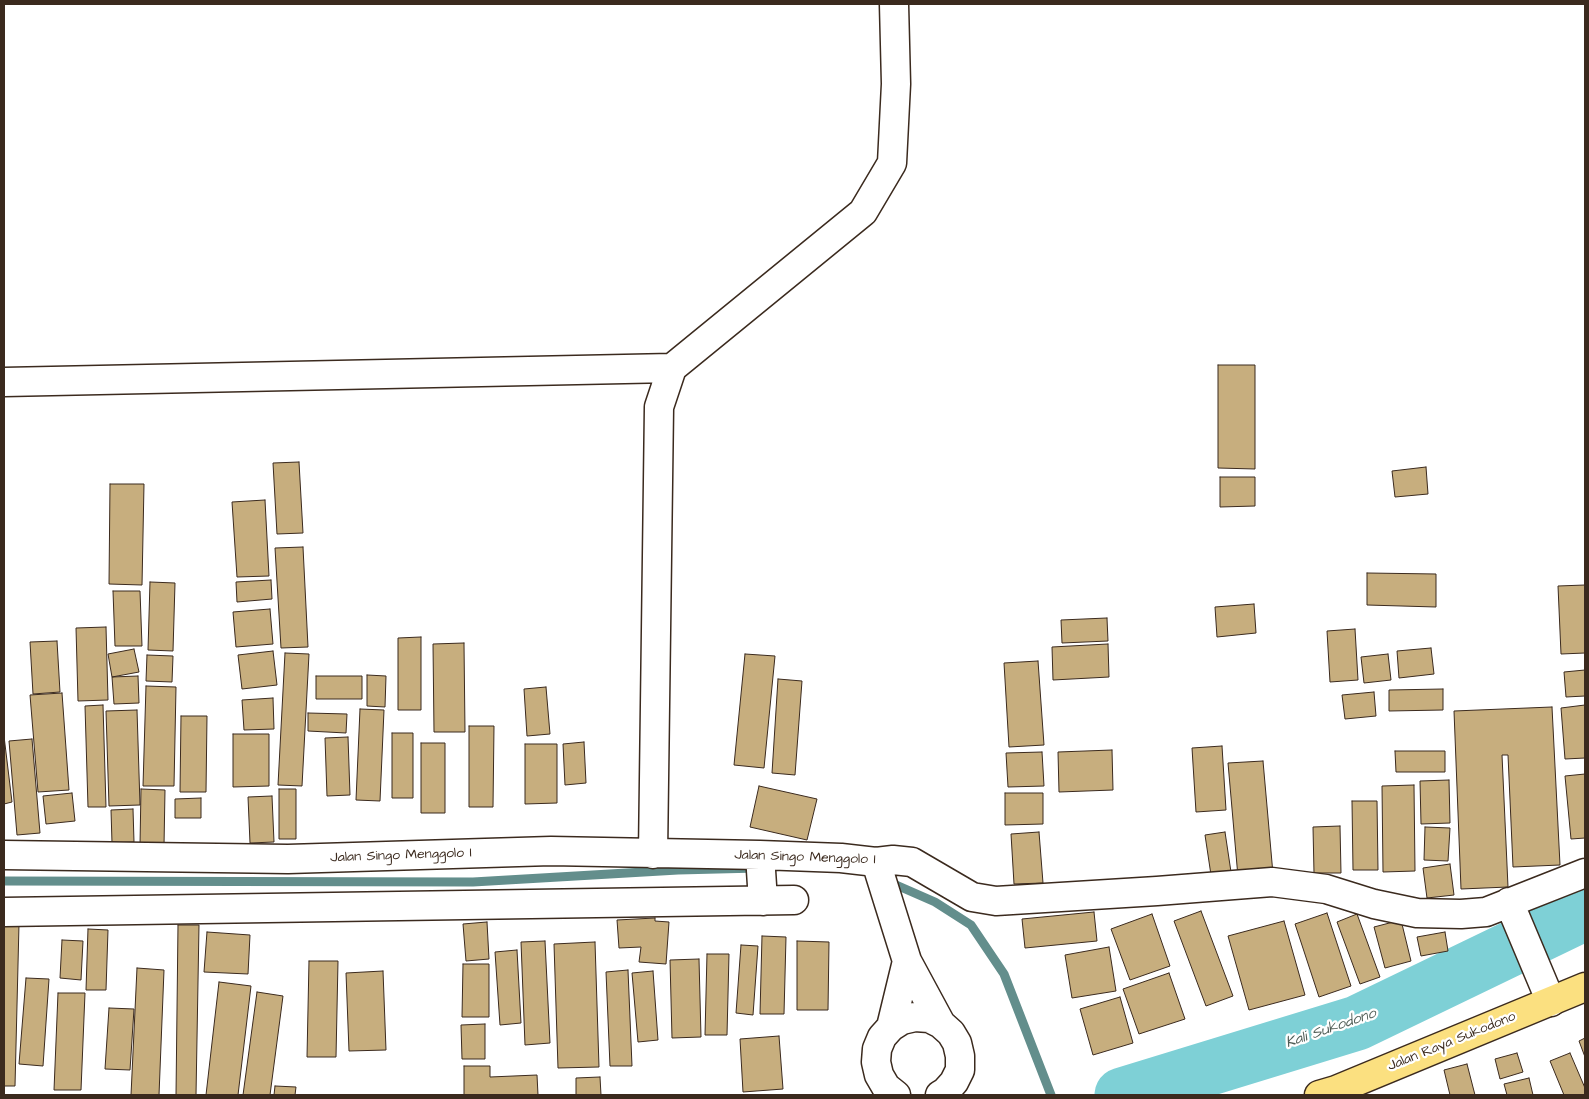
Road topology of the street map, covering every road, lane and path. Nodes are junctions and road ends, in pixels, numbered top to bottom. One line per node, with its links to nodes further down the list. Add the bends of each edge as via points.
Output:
1 (894, 4): 2 (street, via 896,84 892,163 863,212)
2 (672, 368): 3 (street); 4 (street, via 659,407)
3 (4, 382)
4 (653, 854): 5 (street, Jalan Singo Menggolo I, via 551,851 288,859); 6 (street, Jalan Singo Menggolo I)
5 (4, 855)
6 (760, 857): 7 (street, Jalan Singo Menggolo I, via 841,858); 9 (street)
7 (877, 865): 12 (street, Jalan Singo Menggolo I, via 894,860 912,862 972,896 996,901 1272,882 1326,889 1417,913); 13 (street)
8 (1585, 873): 12 (street, Jalan Singo Menggolo I)
9 (763, 896): 10 (street); 11 (street)
10 (794, 900)
11 (4, 912)
12 (1514, 914): 15 (street)
13 (907, 961): 16 (street); 17 (street)
14 (1585, 987): 15 (main road, Jalan Raya Sukodono)
15 (1549, 995): 20 (main road, Jalan Raya Sukodono)
16 (941, 1024): 17 (street, via 929,1018 915,1018 902,1020); 18 (street, via 951,1032 960,1056 960,1070)
17 (891, 1027): 19 (street, via 882,1037 876,1062 879,1075)
18 (951, 1091)
19 (896, 1095)
20 (1319, 1095)

